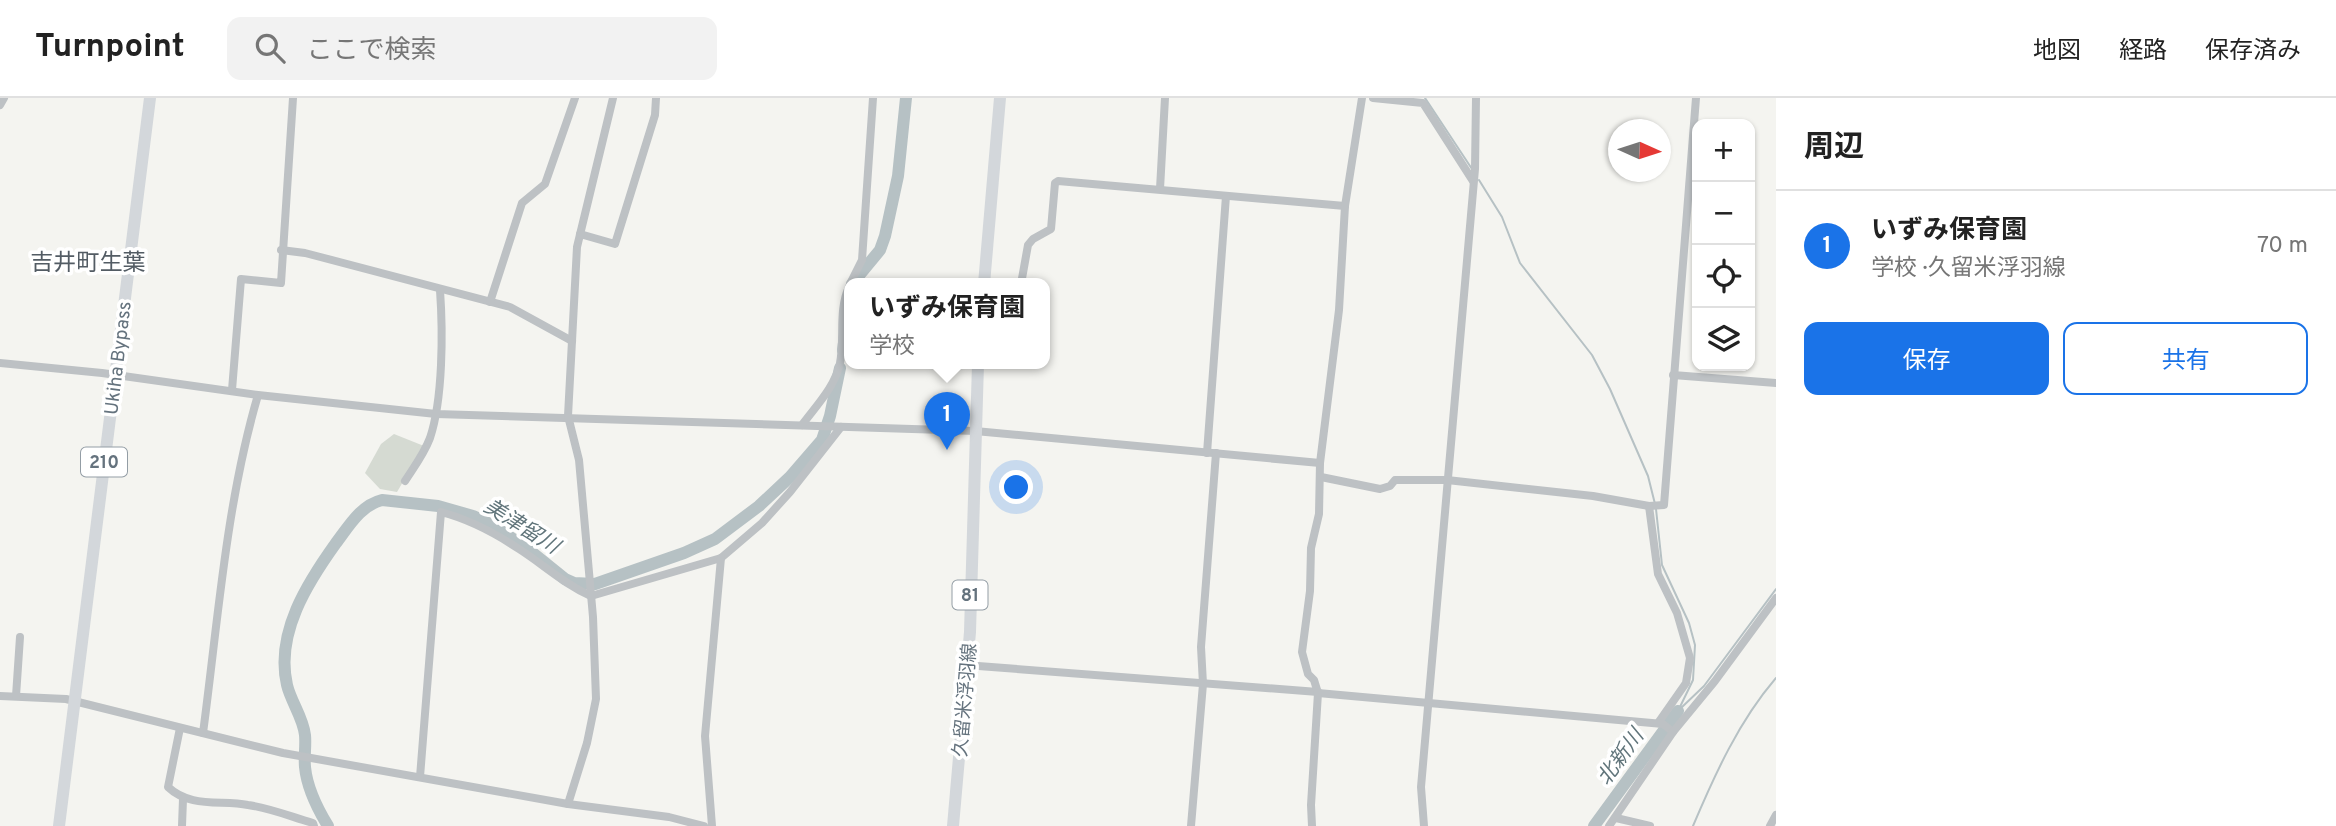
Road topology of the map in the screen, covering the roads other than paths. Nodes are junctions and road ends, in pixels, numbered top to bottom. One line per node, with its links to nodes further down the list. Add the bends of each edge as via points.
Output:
1 (4, 98): 15 (street)
2 (150, 98): 31 (main road, Ukiha Bypass / 210)
3 (293, 98): 21 (street)
4 (575, 98): 27 (street, via 545,184 522,203)
5 (613, 98): 20 (street)
6 (656, 98): 20 (street, via 655,115 615,244)
7 (873, 98): 22 (street, via 862,260)
8 (1000, 98): 23 (main road)
9 (1166, 98): 17 (street)
10 (1362, 98): 19 (street)
11 (1373, 98): 14 (street)
12 (1476, 98): 16 (street)
13 (1696, 98): 32 (street)
14 (1422, 100): 16 (street)
15 (0, 105)
16 (1474, 176): 45 (street)
17 (1160, 190): 18 (street); 24 (street, via 1058,181 1051,229 1028,245)
18 (1226, 196): 19 (street); 41 (street)
19 (1345, 206): 43 (street, via 1339,310)
20 (580, 234): 28 (street)
21 (281, 250): 25 (street); 34 (street, via 281,283 241,279)
22 (853, 278)
23 (985, 278)
24 (1022, 278)
25 (440, 290): 27 (street); 36 (street)
26 (844, 297): 38 (street, via 840,364)
27 (490, 302): 28 (street, via 510,307)
28 (572, 341): 37 (street)
29 (0, 363): 31 (street)
30 (978, 369): 40 (main road, 久留米浮羽線 / 81)
31 (115, 375): 34 (street); 57 (main road, Ukiha Bypass / 210)
32 (1673, 375): 33 (street); 47 (street, via 1664,505)
33 (1776, 383)
34 (232, 390): 35 (street)
35 (258, 395): 36 (street); 61 (street, via 227,548)
36 (436, 414): 37 (street); 46 (street, via 429,440)
37 (568, 416): 38 (street); 49 (street, via 579,460)
38 (807, 425): 39 (street)
39 (841, 427): 40 (street); 48 (street, via 771,513)
40 (975, 431): 41 (street); 52 (main road, 久留米浮羽線 / 81, via 970,632)
41 (1207, 453): 42 (street)
42 (1216, 453): 43 (street); 53 (street, via 1201,647)
43 (1320, 463): 44 (street)
44 (1321, 477): 45 (street, via 1380,489 1395,480); 54 (street, via 1302,652)
45 (1447, 480): 47 (street); 58 (street)
46 (405, 481)
47 (1653, 505): 59 (street, via 1658,573 1677,613 1690,658 1686,683)
48 (721, 558): 49 (street); 71 (street, via 705,736)
49 (591, 594): 62 (street, via 573,589 519,549 461,517 441,512); 64 (street, via 595,711)
50 (1776, 598): 59 (street, via 1715,681)
51 (20, 637): 56 (street)
52 (965, 664): 53 (street); 72 (main road, 久留米浮羽線 / 81)
53 (1203, 684): 54 (street); 73 (street)
54 (1318, 693): 58 (street); 74 (street)
55 (0, 696): 56 (street)
56 (16, 696): 57 (street)
57 (75, 701): 60 (street); 67 (main road, Ukiha Bypass / 210)
58 (1427, 704): 59 (street); 75 (street, via 1421,787)
59 (1666, 727): 66 (street)
60 (180, 728): 61 (street); 63 (street, via 168,787)
61 (203, 733): 62 (street, via 283,753)
62 (420, 777): 64 (street)
63 (183, 799): 68 (street); 69 (street, via 248,805)
64 (568, 804): 70 (street)
65 (1776, 815): 78 (street)
66 (1616, 818): 76 (street); 77 (street)
67 (59, 826)
68 (182, 826)
69 (314, 826)
70 (704, 826)
71 (712, 826)
72 (953, 826)
73 (1191, 826)
74 (1312, 826)
75 (1424, 826)
76 (1609, 826)
77 (1650, 826)
78 (1770, 826)

